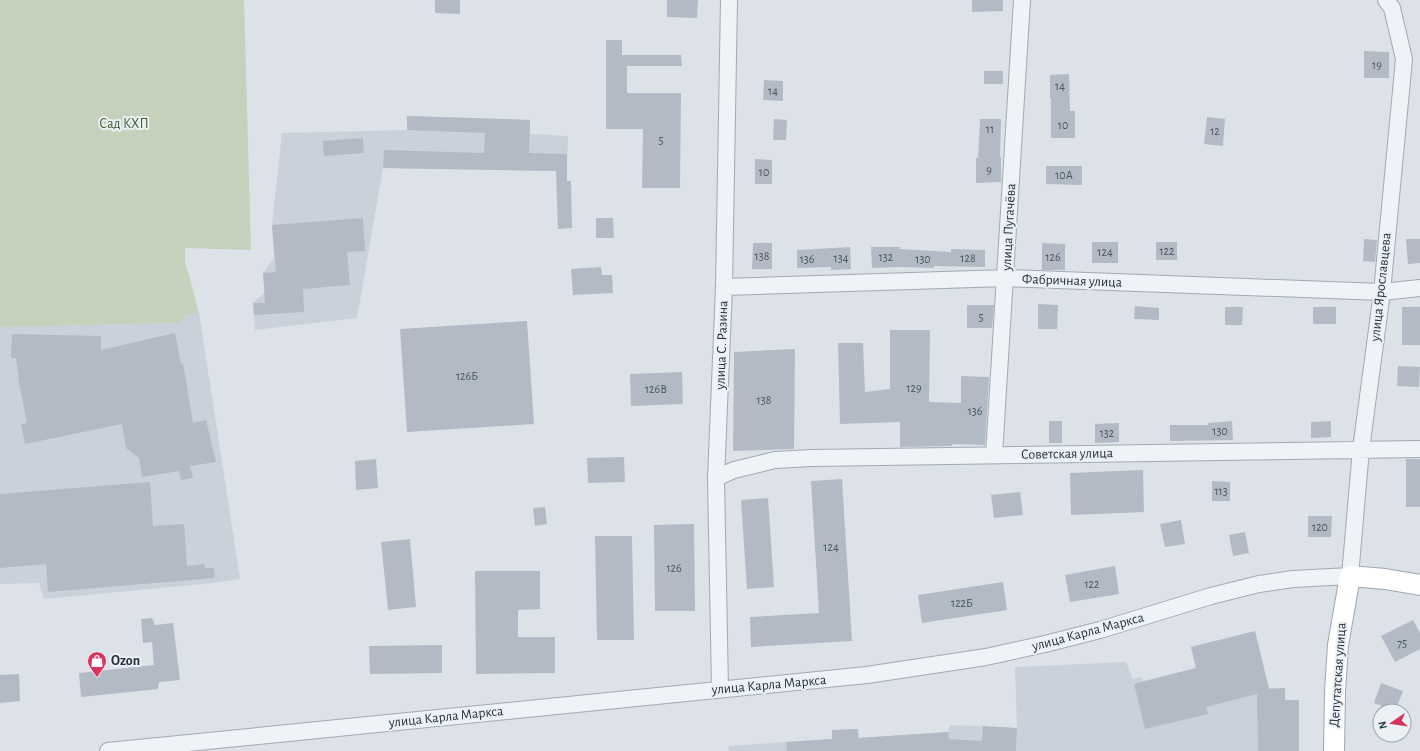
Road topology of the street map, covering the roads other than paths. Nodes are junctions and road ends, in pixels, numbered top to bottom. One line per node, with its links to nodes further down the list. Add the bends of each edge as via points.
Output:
1 (729, 0): 5 (street, улица С. Разина)
2 (1022, 0): 4 (street, улица Пугачёва)
3 (1386, 0): 7 (street, улица Ярославцева, via 1392,8 1404,59)
4 (1006, 278): 5 (street, Фабричная улица); 7 (street, Фабричная улица); 10 (street, улица Пугачёва)
5 (724, 287): 11 (street, улица С. Разина)
6 (1420, 288): 7 (street, Фабричная улица)
7 (1382, 292): 8 (street, улица Ярославцева)
8 (1361, 449): 9 (street, Советская улица); 10 (street, Советская улица); 12 (street, улица Ярославцева)
9 (1420, 449)
10 (994, 455): 11 (street, Советская улица, via 775,460 734,470)
11 (716, 478): 14 (street, улица С. Разина)
12 (1350, 576): 13 (main road, улица Карла Маркса); 14 (street, улица Карла Маркса, via 1293,578 1259,584 1100,630 986,657 867,675); 16 (main road, Депутатская улица, via 1338,645 1334,692)
13 (1420, 585)
14 (720, 689): 15 (street, улица Карла Маркса)
15 (108, 751)
16 (1334, 751)

